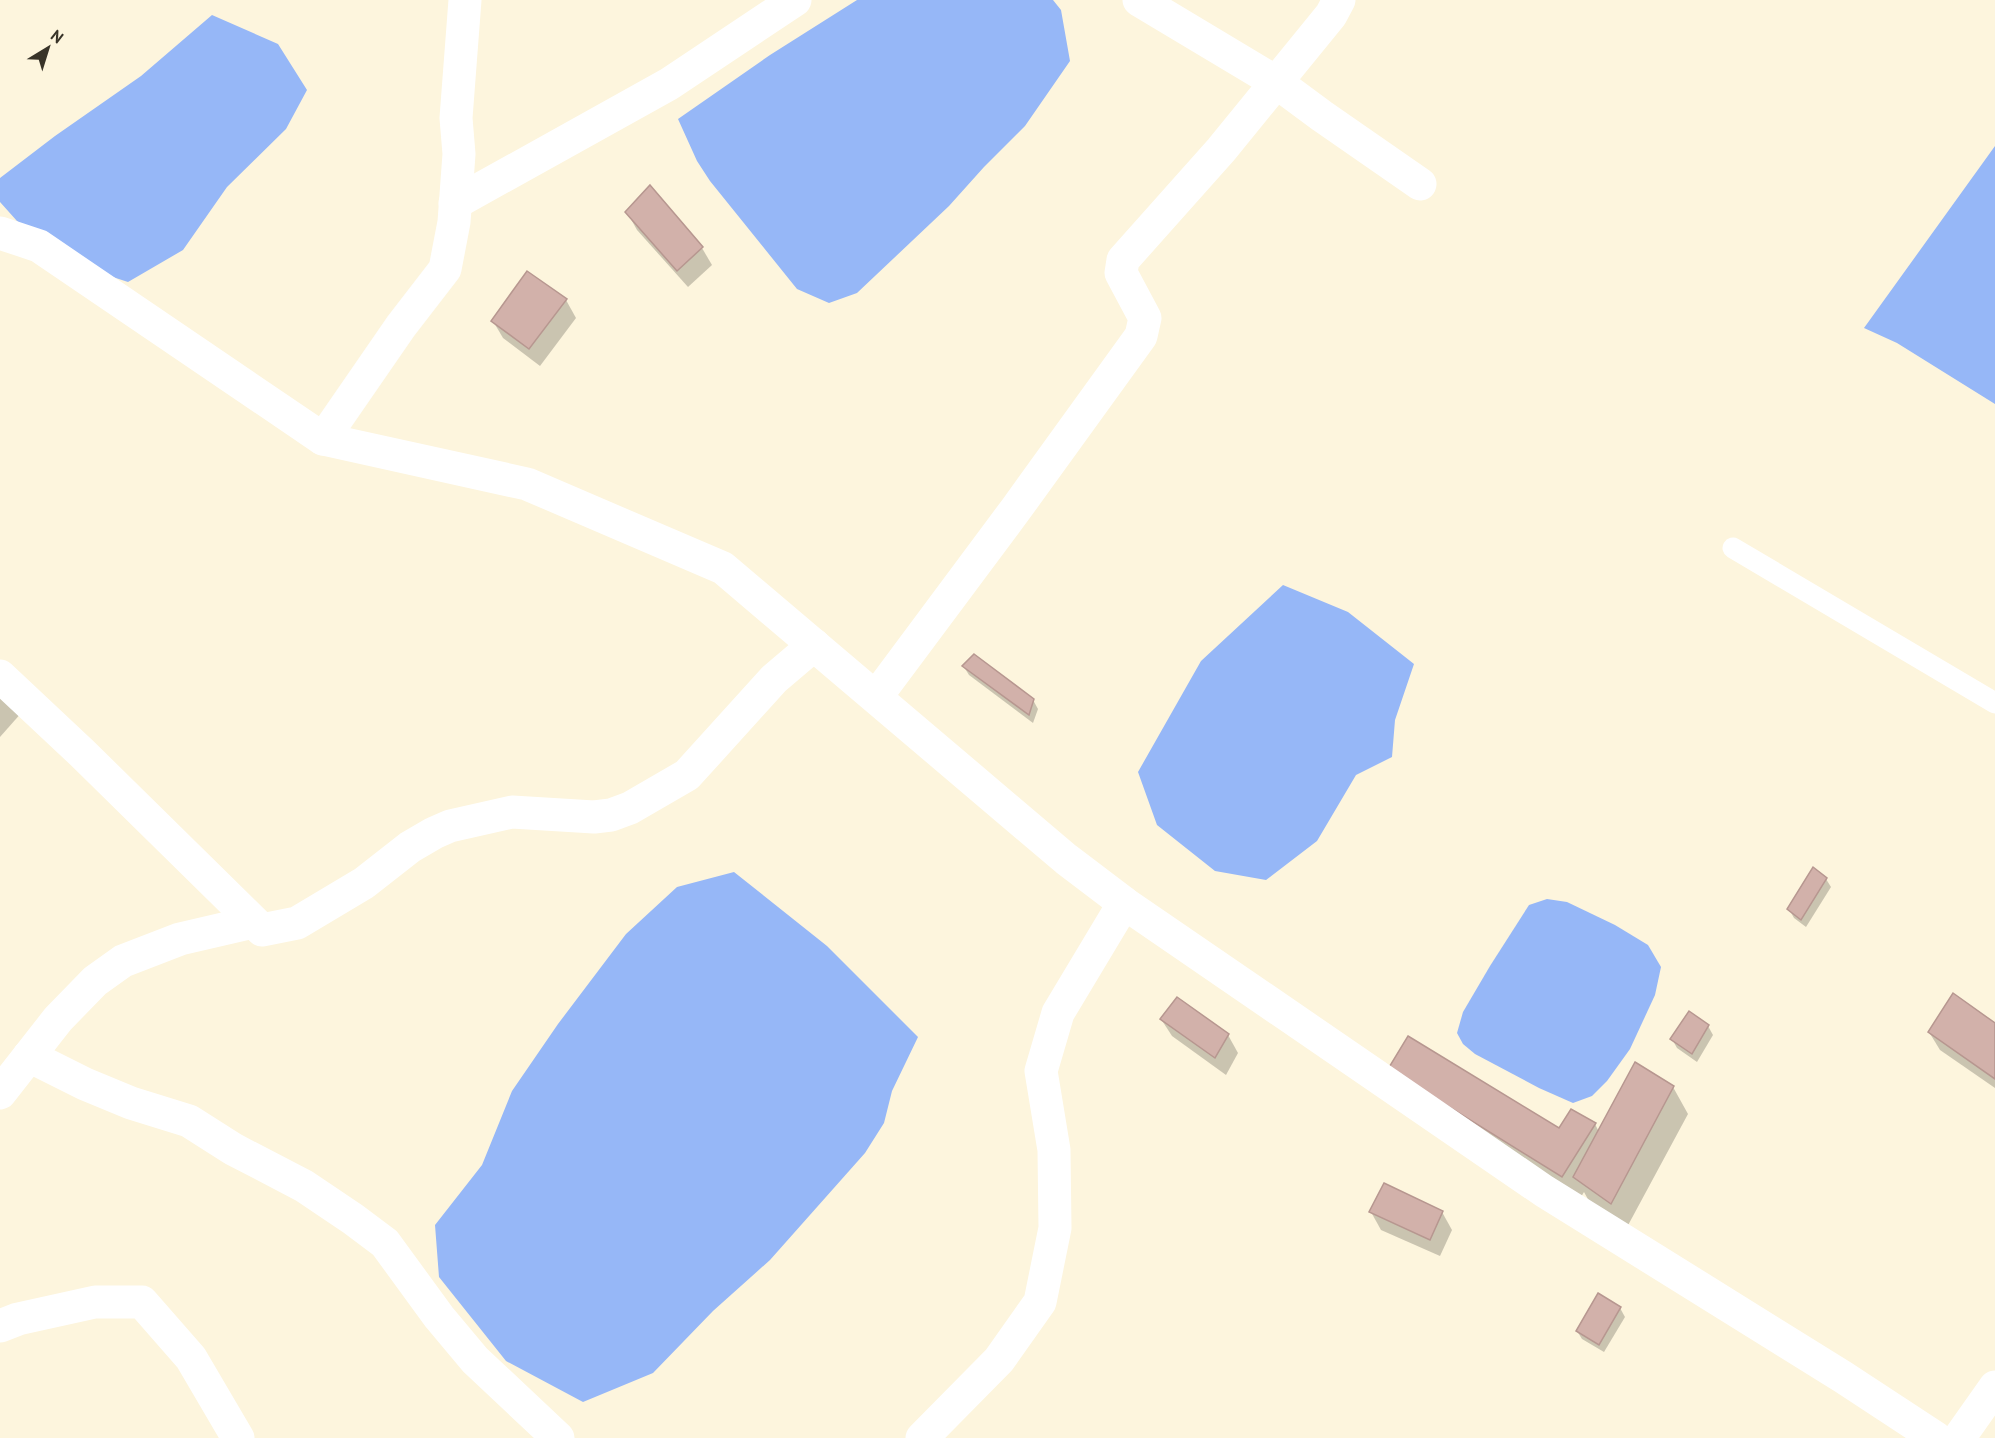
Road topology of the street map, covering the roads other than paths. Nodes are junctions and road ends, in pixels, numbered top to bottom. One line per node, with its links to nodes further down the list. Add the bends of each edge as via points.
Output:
1 (465, 0): 7 (main road, via 456,117 459,154)
2 (795, 0): 7 (main road, via 669,84)
3 (1139, 0): 5 (main road)
4 (1339, 0): 5 (main road)
5 (1276, 82): 6 (main road); 13 (main road, via 1123,260 1122,273 1145,318 1141,336)
6 (1420, 184)
7 (455, 203): 9 (main road, via 445,269)
8 (0, 233): 9 (main road, via 39,246)
9 (323, 439): 11 (main road, via 527,484 723,568)
10 (1733, 548): 14 (lane)
11 (814, 645): 13 (main road); 16 (main road, via 774,679 687,775 630,808 594,818 512,812 450,826 410,847 364,883 297,923 262,930)
12 (0, 676): 16 (main road)
13 (876, 697): 15 (main road, via 1066,859)
14 (1995, 703)
15 (1124, 903): 24 (main road, via 1058,1013 1041,1071 1054,1150 1055,1228 1040,1302 999,1360); 25 (main road, via 1544,1191)
16 (253, 922): 17 (main road, via 180,939 123,961 58,1019)
17 (29, 1056): 18 (main road); 23 (main road, via 131,1103 189,1120 353,1219 385,1243 475,1360)
18 (0, 1093)
19 (0, 1326): 22 (main road, via 18,1318 95,1302 142,1302 191,1358)
20 (1995, 1387): 21 (main road)
21 (1968, 1434)
22 (238, 1438)
23 (558, 1438)
24 (922, 1438)
25 (1936, 1438)

